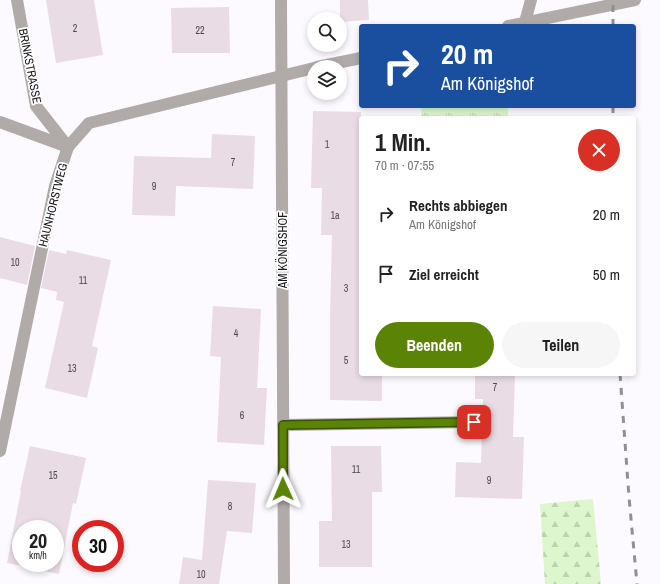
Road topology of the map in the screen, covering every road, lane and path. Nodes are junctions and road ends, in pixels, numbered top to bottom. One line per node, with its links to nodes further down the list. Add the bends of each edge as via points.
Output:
1 (18, 0): 12 (street, BRINKSTRASSE, via 36,106)
2 (281, 0): 10 (street, AM KÖNIGSHOF)
3 (531, 0): 5 (street)
4 (634, 0): 5 (street)
5 (525, 22): 6 (street)
6 (516, 24)
7 (359, 58): 8 (street)
8 (347, 61)
9 (307, 69): 10 (street, HAUNHORSTWEG)
10 (282, 74): 12 (street, HAUNHORSTWEG, via 89,123); 14 (street, AM KÖNIGSHOF)
11 (0, 122): 12 (street)
12 (68, 147): 15 (street, HAUNHORSTWEG, via 55,186)
13 (474, 422): 14 (street)
14 (283, 425): 16 (street, AM KÖNIGSHOF)
15 (0, 451)
16 (284, 584)

